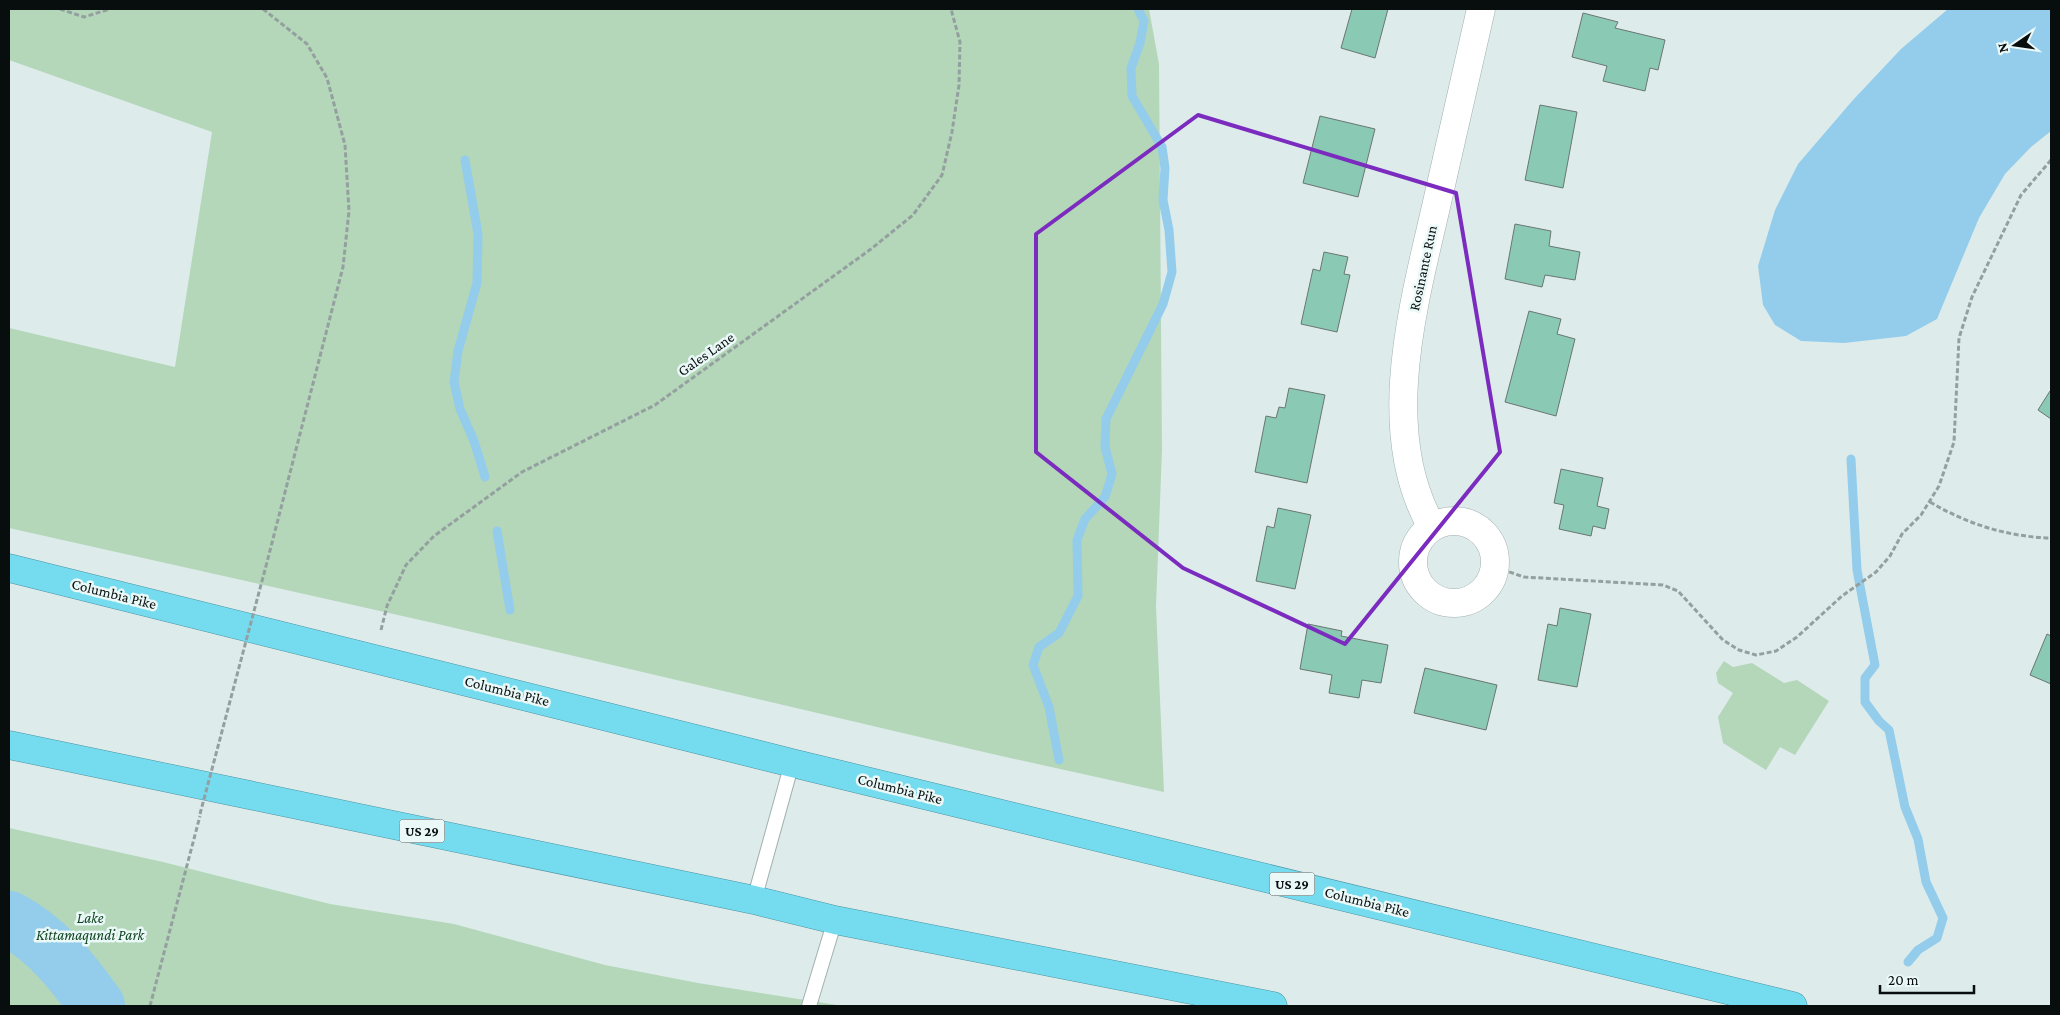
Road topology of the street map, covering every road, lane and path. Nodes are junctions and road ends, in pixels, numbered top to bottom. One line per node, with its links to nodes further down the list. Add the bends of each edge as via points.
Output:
1 (60, 9): 2 (path, via 84,17)
2 (110, 9)
3 (262, 9): 17 (path, bridge, via 307,44 327,78 344,145 349,211 343,267)
4 (952, 9): 12 (path, Gales Lane, via 960,42 959,85 952,132 942,175 913,215 655,405 522,472 434,536 406,565 387,606)
5 (1481, 9): 8 (street, Rosinante Run, via 1417,294 1404,393 1409,474 1419,506)
6 (2051, 160): 7 (path, via 2021,195 1972,297 1959,338 1954,442)
7 (1930, 502): 9 (path, via 1987,529); 10 (path, via 1902,534 1890,556 1876,572 1842,596 1797,637 1776,651 1756,655 1723,640 1678,591 1662,585 1524,577)
8 (1432, 527): 10 (street, via 1456,521 1470,524 1483,532 1494,550); 10 (street, via 1418,543 1413,558 1415,575 1435,598 1449,603 1478,596 1490,582)
9 (2051, 538)
10 (1495, 567)
11 (9, 568): 12 (highway, Columbia Pike / US 29)
12 (374, 658): 14 (highway, Columbia Pike / US 29)
13 (9, 745): 15 (highway, US 29)
14 (792, 763): 15 (lane); 20 (highway, Columbia Pike / US 29)
15 (754, 900): 16 (highway, US 29)
16 (835, 920): 18 (lane); 19 (highway, US 29)
17 (150, 1006)
18 (809, 1006)
19 (1273, 1006)
20 (1793, 1006)

